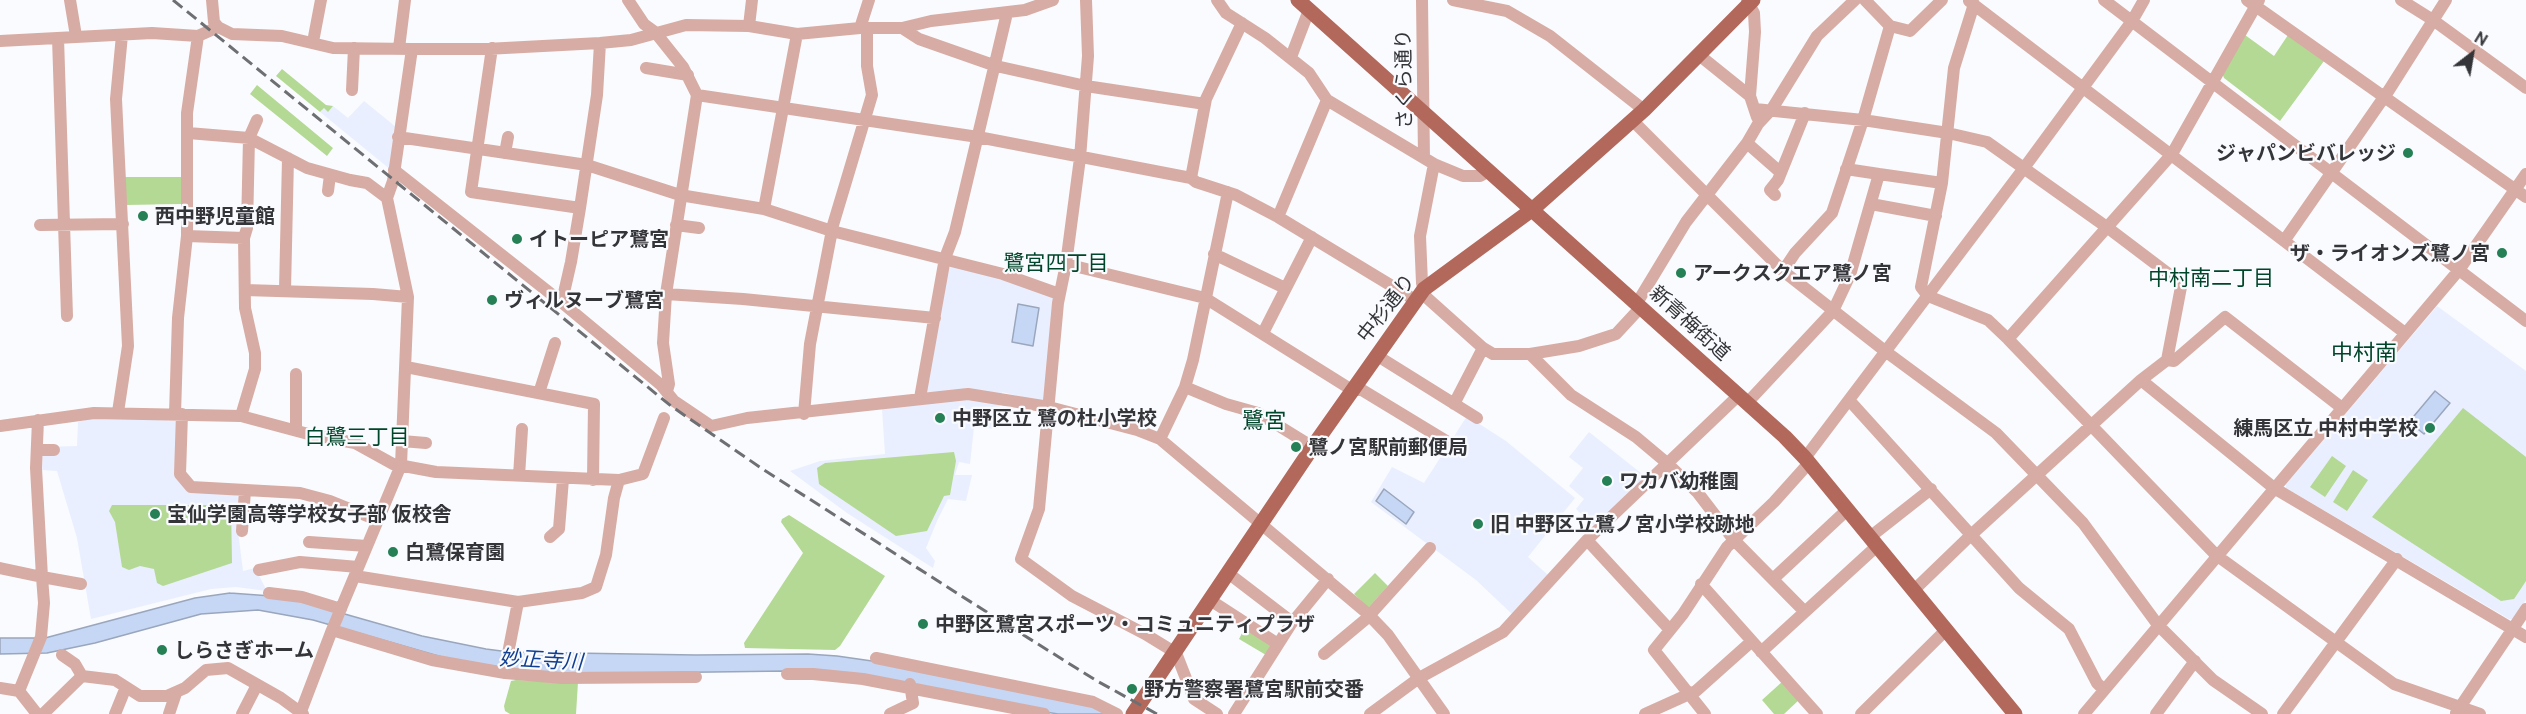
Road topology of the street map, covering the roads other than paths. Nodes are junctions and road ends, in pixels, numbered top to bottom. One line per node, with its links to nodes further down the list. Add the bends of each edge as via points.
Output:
1 (70, 0): 36 (street)
2 (212, 0): 30 (street)
3 (321, 0): 40 (street)
4 (405, 0): 44 (street)
5 (628, 0): 33 (street, via 644,24)
6 (752, 0): 28 (street)
7 (869, 0): 31 (street)
8 (1053, 0): 24 (street)
9 (1086, 0): 51 (street)
10 (1217, 0): 27 (street, via 1226,13)
11 (1422, 0): 64 (street, さくら通り)
12 (1453, 0): 63 (street, via 1507,11 1579,57)
13 (1855, 0): 62 (street, via 1817,36)
14 (1865, 0): 29 (street)
15 (1942, 0): 29 (street, via 1910,31)
16 (2104, 0): 26 (street)
17 (2144, 0): 26 (street)
18 (2401, 0): 25 (street)
19 (2446, 0): 25 (street)
20 (1750, 1): 45 (main road, 中杉通り); 56 (street, via 1755,32)
21 (1971, 2): 52 (street); 72 (street, via 1954,68)
22 (2254, 2): 50 (street); 57 (street)
23 (1304, 5): 46 (street); 64 (main road, 新青梅街道)
24 (1007, 13): 32 (street); 47 (street)
25 (2433, 20): 53 (street); 57 (street)
26 (2132, 21): 50 (street); 52 (street)
27 (1242, 23): 46 (street); 59 (street)
28 (749, 26): 33 (street, via 686,25); 34 (street)
29 (1890, 26): 67 (street)
30 (218, 27): 37 (street); 40 (street, via 232,34)
31 (864, 28): 32 (street); 34 (street); 68 (street, via 872,95)
32 (902, 28): 47 (street, via 919,39)
33 (655, 32): 41 (street, via 631,40); 49 (street)
34 (797, 33): 60 (street)
35 (122, 35): 36 (street); 37 (street); 110 (street, via 116,99)
36 (76, 36): 38 (street)
37 (198, 36): 71 (street, via 187,113)
38 (58, 38): 39 (street); 109 (street)
39 (0, 41)
40 (313, 42): 42 (street, via 333,48)
41 (600, 43): 43 (street); 84 (street)
42 (354, 48): 44 (street); 54 (street)
43 (492, 48): 44 (street); 78 (street)
44 (405, 49): 73 (street)
45 (1699, 55): 56 (street); 63 (main road, 中杉通り)
46 (1291, 57): 58 (street, via 1309,73)
47 (996, 66): 51 (street); 76 (street)
48 (646, 68): 49 (street)
49 (688, 75): 55 (street)
50 (2213, 82): 80 (street); 91 (street)
51 (1086, 86): 59 (street); 82 (street)
52 (2083, 88): 80 (street); 85 (street)
53 (2526, 88)
54 (352, 90)
55 (698, 95): 60 (street); 99 (street)
56 (1750, 96): 61 (street)
57 (2383, 97): 91 (street); 98 (street)
58 (1327, 100): 83 (street); 108 (street)
59 (1204, 104): 94 (street)
60 (783, 109): 68 (street); 105 (street)
61 (1755, 109): 62 (street); 69 (street)
62 (1772, 109): 65 (street); 69 (street)
63 (1644, 110): 106 (main road, 中杉通り)
64 (1425, 113): 83 (street, さくら通り); 88 (main road, 新青梅街道)
65 (1805, 113): 67 (street); 89 (street)
66 (257, 120): 74 (street)
67 (1863, 120): 72 (street); 86 (street)
68 (864, 122): 76 (street); 115 (street)
69 (1758, 124): 77 (street)
70 (1637, 125): 100 (street)
71 (188, 133): 74 (street); 116 (street)
72 (1948, 133): 85 (street, via 1987,142); 95 (street)
73 (398, 137): 78 (street); 87 (street)
74 (249, 138): 81 (street); 118 (street)
75 (508, 138): 79 (street)
76 (978, 138): 82 (street); 121 (street)
77 (1747, 143): 89 (street); 100 (street)
78 (477, 148): 79 (street); 104 (street, via 471,192)
79 (506, 153): 84 (street)
80 (2172, 154): 114 (street); 119 (street)
81 (288, 158): 93 (street); 127 (street)
82 (1080, 158): 94 (street); 122 (street)
83 (1429, 161): 88 (street, via 1463,176 1480,176); 130 (street, さくら通り, via 1420,236)
84 (587, 165): 99 (street); 104 (street)
85 (2024, 168): 114 (street); 131 (street)
86 (1846, 169): 90 (street); 124 (street, via 1832,213 1795,253)
87 (394, 170): 102 (street); 134 (street)
88 (1489, 171): 106 (main road, 新青梅街道)
89 (1780, 172): 101 (street, via 1770,190)
90 (1879, 174): 95 (street); 103 (street)
91 (2332, 174): 119 (street); 123 (street)
92 (2526, 174): 98 (street)
93 (330, 175): 96 (street); 102 (street, via 367,183)
94 (1191, 178): 97 (street)
95 (1942, 183): 107 (street)
96 (328, 191)
97 (1228, 192): 108 (street); 120 (street)
98 (2521, 193): 123 (street)
99 (680, 195): 105 (street); 112 (street)
100 (1707, 195): 124 (street); 135 (street, via 1686,222)
101 (1775, 195)
102 (387, 198): 132 (street)
103 (1871, 204): 107 (street); 137 (street, via 1850,275)
104 (580, 208): 134 (street)
105 (764, 209): 115 (street)
106 (1533, 209): 130 (main road, 中杉通り); 135 (main road, 新青梅街道)
107 (1936, 216): 131 (street, via 1921,287)
108 (1278, 217): 117 (street)
109 (63, 224): 110 (street); 111 (street); 138 (street)
110 (123, 224): 163 (street, via 128,346)
111 (40, 225)
112 (676, 225): 113 (street); 128 (street)
113 (699, 228)
114 (2108, 228): 143 (street); 149 (street, via 2181,287)
115 (832, 231): 121 (street); 136 (street)
116 (187, 236): 118 (street); 164 (street, via 178,318)
117 (1312, 237): 125 (street); 130 (street)
118 (244, 238): 126 (street)
119 (2284, 241): 142 (street)
120 (1214, 254): 125 (street); 133 (street)
121 (945, 258): 129 (street); 139 (street)
122 (1066, 264): 129 (street); 133 (street)
123 (2459, 270): 140 (street); 142 (street)
124 (1784, 272): 137 (street)
125 (1285, 288): 141 (street)
126 (245, 290): 127 (street); 166 (street, via 255,369 243,392)
127 (285, 290): 132 (street)
128 (666, 294): 136 (street); 155 (street, via 663,343)
129 (1059, 294): 161 (street)
130 (1419, 295): 145 (street); 148 (main road, 中杉通り)
131 (1928, 296): 143 (street, via 1988,320); 146 (street)
132 (408, 297): 150 (street)
133 (1205, 298): 141 (street); 153 (street)
134 (560, 301): 155 (street)
135 (1639, 305): 147 (street, via 1616,334 1579,346); 158 (main road, 新青梅街道)
136 (819, 306): 139 (street); 165 (street, via 810,345)
137 (1833, 311): 146 (street); 158 (street)
138 (67, 316)
139 (935, 318): 157 (street)
140 (2526, 321)
141 (1263, 333): 154 (street)
142 (2405, 333): 162 (street)
143 (2008, 339): 170 (street)
144 (555, 343): 156 (street)
145 (1483, 348): 147 (street, via 1493,354); 160 (street)
146 (1885, 351): 159 (street); 184 (street, via 1996,433)
147 (1530, 354): 182 (street, via 1571,395 1636,436)
148 (1376, 355): 154 (main road, 中杉通り); 160 (street)
149 (2167, 360): 152 (street); 162 (street, via 2174,361 2225,317)
150 (406, 367): 156 (street); 175 (street)
151 (296, 374): 173 (street)
152 (2141, 380): 170 (street); 189 (street)
153 (1185, 387): 174 (street); 178 (street, via 1258,413)
154 (1352, 390): 176 (street, via 1362,390); 178 (main road, 中杉通り)
155 (667, 392): 165 (street, via 711,426 747,418)
156 (539, 393): 187 (street, via 594,404)
157 (920, 398): 161 (street, via 968,394); 165 (street)
158 (1743, 399): 181 (main road, 新青梅街道); 182 (street)
159 (1850, 400): 181 (street); 190 (street)
160 (1454, 404): 168 (street)
161 (1049, 407): 174 (street); 234 (street, via 1040,508 1021,559 1072,596)
162 (2342, 408): 189 (street)
163 (118, 412): 164 (street); 169 (street)
164 (179, 414): 166 (street); 191 (street, via 180,474 191,487)
165 (804, 414)
166 (241, 416): 173 (street)
167 (664, 418): 188 (street, via 643,474)
168 (1477, 418)
169 (39, 420): 171 (street); 179 (street)
170 (2091, 424): 184 (street); 204 (street)
171 (0, 426)
172 (522, 429): 185 (street)
173 (296, 430): 183 (street, via 355,443)
174 (1160, 439): 194 (street)
175 (402, 441): 177 (street); 183 (street)
176 (1446, 441)
177 (426, 443)
178 (1313, 447): 194 (main road, 中杉通り)
179 (37, 450): 180 (street); 210 (street)
180 (54, 450)
181 (1807, 461): 192 (main road, 新青梅街道); 199 (street)
182 (1667, 463): 198 (street); 199 (street, via 1698,493)
183 (401, 465): 185 (street, via 436,472); 193 (street)
184 (2037, 475): 196 (street); 224 (street, via 2083,523)
185 (519, 476): 186 (street)
186 (563, 479): 187 (street); 197 (street, via 559,529)
187 (593, 480): 188 (street)
188 (619, 480): 218 (street, via 606,555 596,587 582,593)
189 (2274, 488): 204 (street); 205 (street)
190 (1930, 489): 196 (street); 201 (street)
191 (245, 490): 193 (street, via 300,493); 195 (street)
192 (1846, 510): 201 (main road, 新青梅街道); 212 (street)
193 (377, 520): 202 (street)
194 (1261, 523): 209 (main road, 中杉通り); 211 (street)
195 (242, 531)
196 (1971, 535): 215 (street); 248 (street, via 2019,588 2069,629)
197 (550, 537)
198 (1587, 540): 228 (street); 243 (street, via 1503,632)
199 (1734, 540): 212 (street); 214 (street)
200 (309, 542): 202 (street)
201 (1874, 542): 215 (main road, 新青梅街道); 221 (street)
202 (367, 546): 208 (street)
203 (1430, 548): 222 (street)
204 (2216, 555): 224 (street); 231 (street)
205 (2397, 559): 226 (street); 231 (street)
206 (0, 568): 210 (street)
207 (259, 570): 208 (street, via 300,562)
208 (357, 571): 218 (street); 220 (street)
209 (1228, 573): 217 (main road, 中杉通り); 223 (street)
210 (42, 577): 213 (street); 249 (street, via 41,637)
211 (1328, 579): 222 (street); 223 (street)
212 (1773, 579): 221 (street)
213 (81, 584)
214 (1701, 584): 228 (street); 230 (street)
215 (1914, 590): 227 (main road, 新青梅街道)
216 (269, 593): 220 (street, via 302,597)
217 (1210, 600): 232 (street); 234 (main road, 中杉通り)
218 (518, 602): 239 (street)
219 (2526, 609): 226 (street)
220 (341, 610): 225 (street)
221 (1805, 612): 233 (street)
222 (1368, 614): 235 (street); 243 (street)
223 (1292, 622): 232 (street)
224 (2158, 625): 238 (street); 248 (street)
225 (333, 628): 242 (street, via 432,660 505,674 562,678); 253 (street)
226 (2512, 628): 229 (street); 252 (street)
227 (1947, 629): 270 (street); 271 (main road, 新青梅街道)
228 (1670, 630): 251 (street, via 1654,650)
229 (2526, 637)
230 (1752, 641): 233 (street); 251 (street)
231 (2337, 642): 252 (street, via 2394,684); 275 (street)
232 (1278, 644): 264 (street)
233 (1761, 652): 269 (street)
234 (1176, 653): 262 (main road, 中杉通り); 263 (street, via 1194,699)
235 (1324, 654)
236 (62, 655): 241 (street, via 75,664)
237 (876, 658): 261 (street, via 1093,702)
238 (2194, 661): 273 (street); 274 (street, via 2213,680)
239 (505, 669)
240 (787, 674): 245 (street, via 863,678)
241 (82, 676): 246 (street, via 115,680); 255 (street)
242 (696, 676)
243 (1419, 678): 265 (street); 266 (street)
244 (257, 685): 250 (street, via 228,668 206,670); 253 (street); 258 (street)
245 (910, 686): 259 (street, via 913,703); 260 (street)
246 (126, 687): 250 (street, via 140,696); 256 (street)
247 (0, 688): 249 (street)
248 (2104, 690): 272 (street)
249 (19, 691): 254 (street)
250 (176, 693): 257 (street)
251 (1689, 693): 267 (street); 268 (street)
252 (2457, 710): 276 (street)
253 (301, 713)
254 (37, 714)
255 (43, 714)
256 (115, 714)
257 (169, 714)
258 (242, 714)
259 (890, 714)
260 (1044, 714)
261 (1117, 714)
262 (1133, 714)
263 (1217, 714)
264 (1234, 714)
265 (1370, 714)
266 (1444, 714)
267 (1645, 714)
268 (1705, 714)
269 (1817, 714)
270 (1861, 714)
271 (2015, 714)
272 (2084, 714)
273 (2156, 714)
274 (2262, 714)
275 (2283, 714)
276 (2480, 714)

